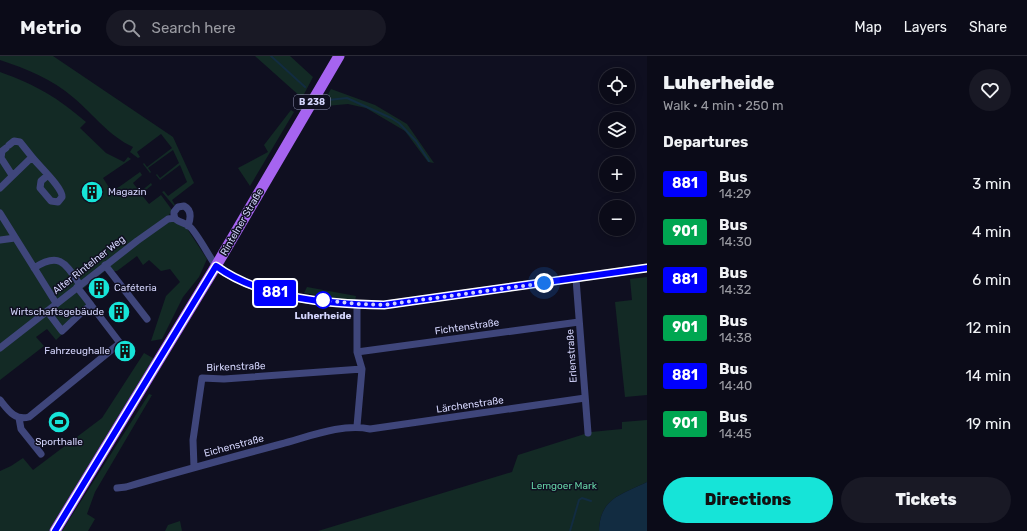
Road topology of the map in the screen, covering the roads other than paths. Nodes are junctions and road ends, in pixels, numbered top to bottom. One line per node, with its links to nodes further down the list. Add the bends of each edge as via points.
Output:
1 (339, 56): 12 (main road, Rintelner Straße / B 238)
2 (32, 158): 3 (street); 3 (street, via 20,142 14,142 2,151 1,158); 4 (street)
3 (12, 175): 5 (street)
4 (48, 175)
5 (0, 188)
6 (0, 213): 9 (street)
7 (175, 218): 8 (street); 8 (street, via 174,212 178,207 184,206 190,210); 11 (street, Alter Rintelner Weg, via 164,221)
8 (188, 226): 12 (street)
9 (15, 238): 10 (street); 13 (street)
10 (0, 240)
11 (105, 265): 16 (street, Alter Rintelner Weg); 21 (street)
12 (216, 266): 19 (main road, via 229,275 282,295); 34 (main road, Rintelner Straße / B 238)
13 (34, 268): 16 (street, via 47,261 58,261 70,268); 17 (street)
14 (647, 268): 15 (main road)
15 (576, 279): 19 (main road, via 411,302); 22 (street, Erlenstraße)
16 (78, 286): 17 (street, Alter Rintelner Weg); 18 (street)
17 (56, 303): 20 (street, Alter Rintelner Weg)
18 (91, 304): 20 (street, via 62,331); 28 (street, via 120,343 29,417)
19 (358, 304): 24 (street)
20 (47, 311): 23 (street, Alter Rintelner Weg)
21 (147, 320)
22 (580, 322): 24 (street, Fichtenstraße); 26 (street, Erlenstraße)
23 (0, 348)
24 (357, 352): 25 (street)
25 (362, 369): 29 (street); 32 (street, Birkenstraße, via 224,379 202,378 193,440)
26 (585, 398): 29 (street, Lärchenstraße, via 370,429); 30 (street, Erlenstraße)
27 (0, 400): 28 (street, via 10,413)
28 (19, 418): 31 (street, via 21,428)
29 (357, 426): 32 (street, Eichenstraße)
30 (588, 433)
31 (41, 454)
32 (194, 467): 33 (street, Eichenstraße)
33 (117, 488)
34 (55, 531)

